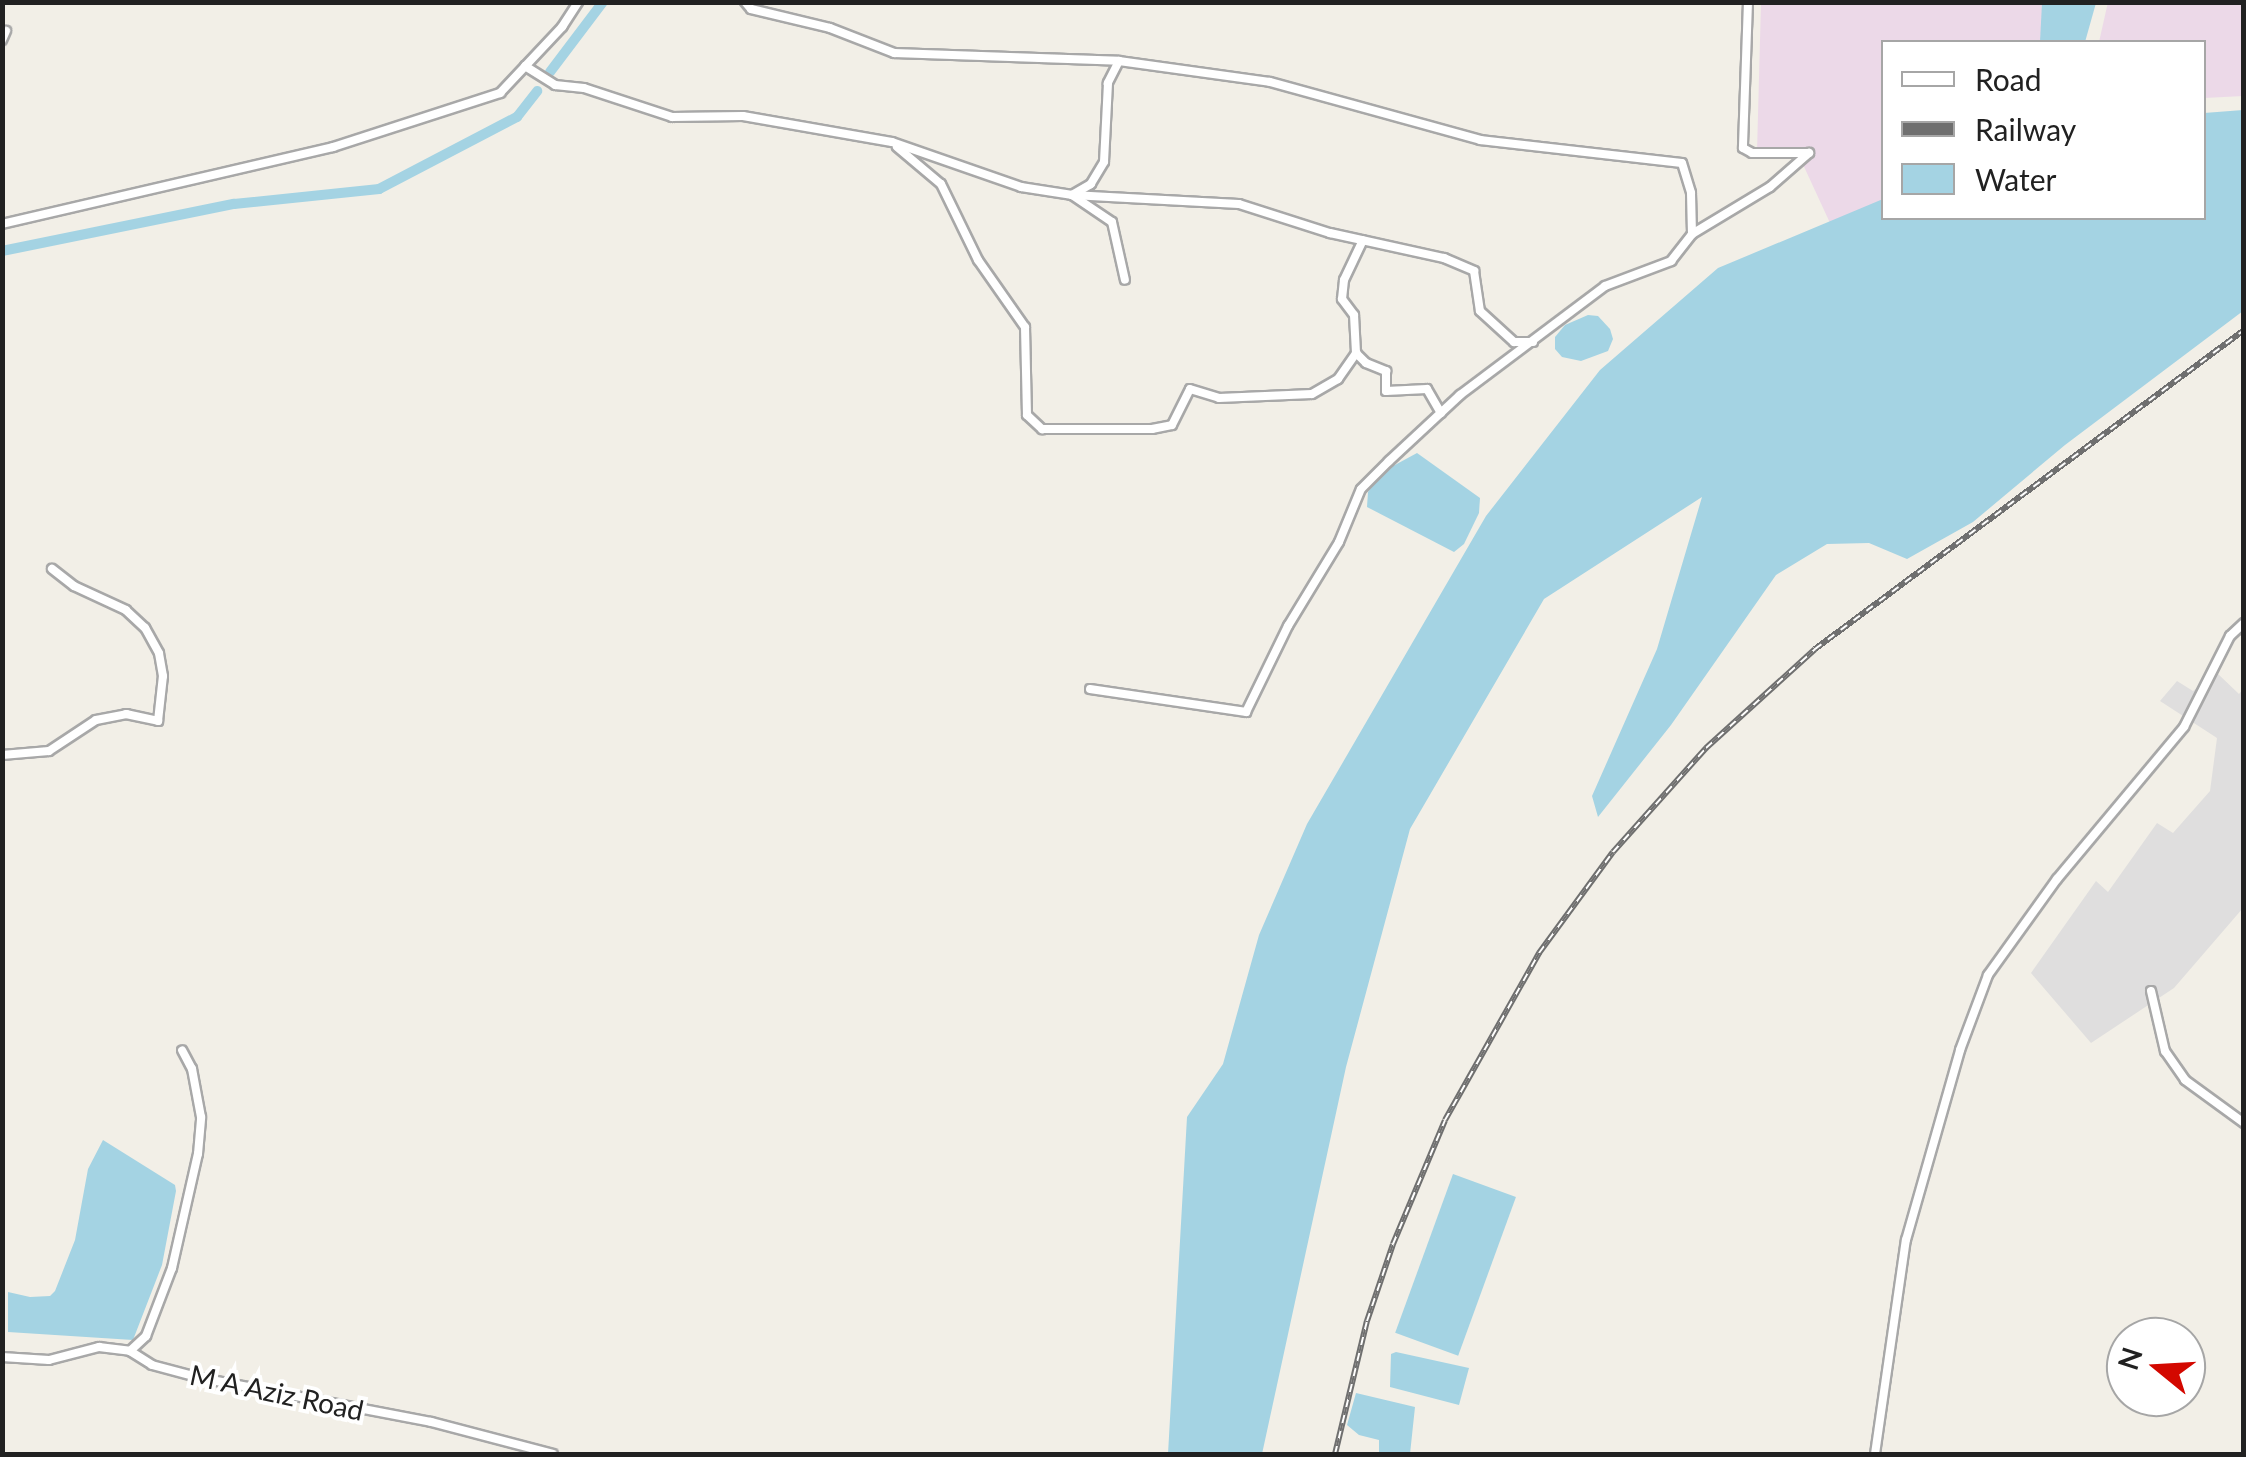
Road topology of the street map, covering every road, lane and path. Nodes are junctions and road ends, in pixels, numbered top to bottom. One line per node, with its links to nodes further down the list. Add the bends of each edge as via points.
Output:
1 (578, 2): 5 (street)
2 (745, 2): 4 (street, via 894,53)
3 (1748, 2): 9 (street, via 1743,148 1809,153 1770,188)
4 (1119, 61): 7 (street, via 1108,83 1104,162 1092,184); 9 (street, via 1270,82 1480,140 1682,164 1692,193)
5 (526, 66): 6 (street, via 555,84 672,117 743,116); 8 (street, via 500,93 333,146)
6 (892, 142): 7 (street, via 1021,187); 13 (street, via 941,184 978,260 1024,327 1028,415 1042,430 1130,432 1172,425 1190,389 1219,398 1312,394 1338,379)
7 (1072, 195): 10 (street, via 1239,204); 11 (street, via 1112,222)
8 (2, 224)
9 (1692, 234): 12 (street, via 1671,261 1604,286)
10 (1363, 240): 12 (street, via 1474,271 1480,311 1514,342); 13 (street, via 1342,299 1354,315)
11 (1125, 280)
12 (1533, 342): 14 (street)
13 (1356, 353): 14 (street, via 1386,370 1386,391 1427,389)
14 (1441, 413): 17 (street, via 1361,490 1246,712)
15 (52, 569): 18 (street, via 126,610 145,628 163,676 158,721 126,714 96,720 49,751)
16 (2244, 622): 26 (street, via 2230,636 2184,727 2057,879 1988,975 1906,1240)
17 (1090, 689)
18 (2, 755)
19 (2151, 991): 21 (street, via 2166,1050 2185,1080)
20 (182, 1050): 22 (street, via 201,1117 198,1154 172,1268 146,1336)
21 (2244, 1123)
22 (130, 1352): 23 (street, M A Aziz Road, via 99,1347 49,1360); 24 (street, M A Aziz Road, via 201,1378 431,1422)
23 (2, 1357)
24 (532, 1451): 25 (street, M A Aziz Road)
25 (553, 1454)
26 (1875, 1454)

